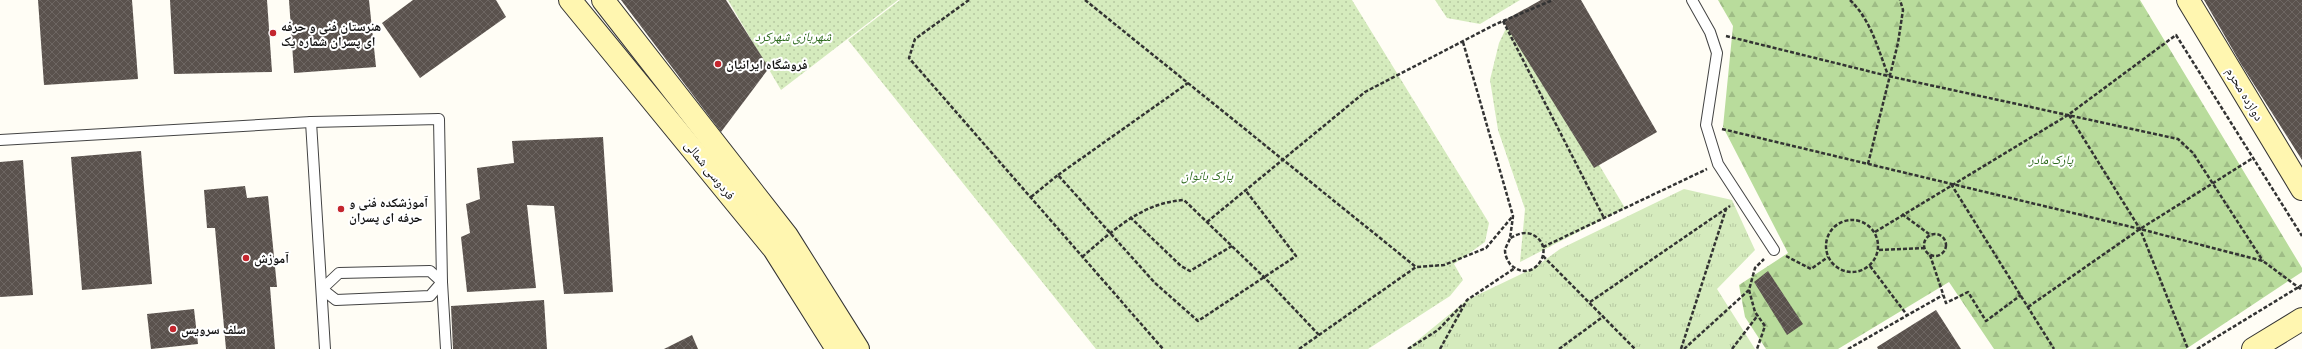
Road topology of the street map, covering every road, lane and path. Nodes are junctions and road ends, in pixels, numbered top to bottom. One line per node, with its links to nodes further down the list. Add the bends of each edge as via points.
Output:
1 (570, 0): 74 (main road, فردوسی شمالی, via 774,249)
2 (603, 0): 75 (main road, فردوسی شمالی, via 786,236)
3 (969, 0): 28 (path, via 915,39 909,58)
4 (1084, 0): 14 (path)
5 (1553, 0): 10 (path)
6 (1692, 0): 11 (lane)
7 (1850, 0): 13 (path, via 1861,11 1874,36)
8 (1900, 0): 13 (path, via 1902,10 1898,43)
9 (2188, 0): 26 (main road, دوازده محرم)
10 (1503, 21): 12 (path); 34 (path)
11 (1710, 32): 13 (path); 17 (lane, via 1717,53)
12 (1463, 42): 20 (path, via 1365,92); 32 (path)
13 (1888, 76): 15 (path); 22 (path)
14 (1188, 83): 20 (path); 23 (path)
15 (2068, 115): 19 (path, via 2176,35); 24 (path, via 2178,139 2193,153); 25 (path); 36 (path)
16 (312, 122): 18 (lane); 56 (lane, via 439,119); 59 (lane)
17 (1706, 125): 21 (lane); 22 (path)
18 (0, 140)
19 (2253, 158): 24 (path); 40 (path)
20 (1283, 160): 27 (path); 53 (path)
21 (1718, 164): 29 (lane); 34 (path)
22 (1868, 164): 25 (path)
23 (1058, 175): 28 (path); 38 (path)
24 (2212, 182): 36 (path); 51 (path)
25 (1951, 184): 31 (path); 36 (path); 63 (path)
26 (2302, 189)
27 (1246, 191): 35 (path); 55 (path, via 1296,256)
28 (1031, 197): 49 (path)
29 (1740, 198): 30 (path); 45 (lane)
30 (1727, 208): 65 (path); 82 (path)
31 (1902, 214): 37 (path); 39 (path)
32 (1513, 216): 41 (path); 53 (path, via 1486,248 1444,265)
33 (1130, 217): 35 (path, via 1168,201 1184,200); 38 (path); 42 (path, via 1181,266 1190,271)
34 (1604, 218): 43 (path)
35 (1207, 222): 42 (path)
36 (2140, 229): 51 (path); 66 (path); 88 (path)
37 (1875, 232): 46 (path); 50 (path, via 1860,220 1842,221 1828,234 1825,253)
38 (1111, 233): 49 (path); 55 (path, via 1155,283 1198,321)
39 (1929, 234): 44 (path, via 1923,243); 47 (path, via 1940,234 1947,241 1945,252 1936,257)
40 (2302, 236)
41 (1510, 239): 43 (path, via 1527,232 1536,236); 54 (path, via 1505,249 1507,260)
42 (1232, 246): 55 (path)
43 (1543, 247): 48 (path)
44 (1924, 248): 46 (path); 47 (path)
45 (1774, 250): 50 (path, via 1811,270); 60 (path, via 1755,268)
46 (1879, 250): 52 (path)
47 (1930, 255): 62 (path)
48 (1543, 256): 54 (path, via 1534,268 1524,271); 65 (path)
49 (1082, 257): 76 (path)
50 (1828, 257): 52 (path, via 1835,268 1853,274)
51 (2263, 262): 58 (path)
52 (1870, 266): 68 (path)
53 (1416, 267): 71 (path)
54 (1515, 268): 64 (path)
55 (1264, 278): 71 (path)
56 (442, 282): 59 (lane, via 430,296 336,300); 59 (lane, via 430,271 339,273); 73 (lane)
57 (2302, 286): 58 (path)
58 (2298, 287): 61 (path); 89 (path)
59 (322, 289): 72 (lane)
60 (1749, 290): 67 (path); 83 (path)
61 (2302, 290)
62 (1943, 295): 63 (path, via 1946,303 1968,292 1986,321); 68 (path)
63 (2020, 295): 66 (path)
64 (1467, 300): 78 (path, via 1438,330); 79 (path)
65 (1590, 302): 69 (path)
66 (2028, 307): 87 (path)
67 (1758, 315): 84 (path); 85 (path, via 1765,326)
68 (1907, 315): 86 (path)
69 (1604, 316): 80 (path); 81 (path)
70 (2302, 319): 90 (main road)
71 (1319, 335): 77 (path)
72 (325, 349)
73 (446, 349)
74 (837, 349)
75 (858, 349)
76 (1163, 349)
77 (1299, 349)
78 (1408, 349)
79 (1440, 349)
80 (1559, 349)
81 (1636, 349)
82 (1681, 349)
83 (1684, 349)
84 (1732, 349)
85 (1757, 349)
86 (1848, 349)
87 (2054, 349)
88 (2188, 349)
89 (2197, 349)
90 (2253, 349)

